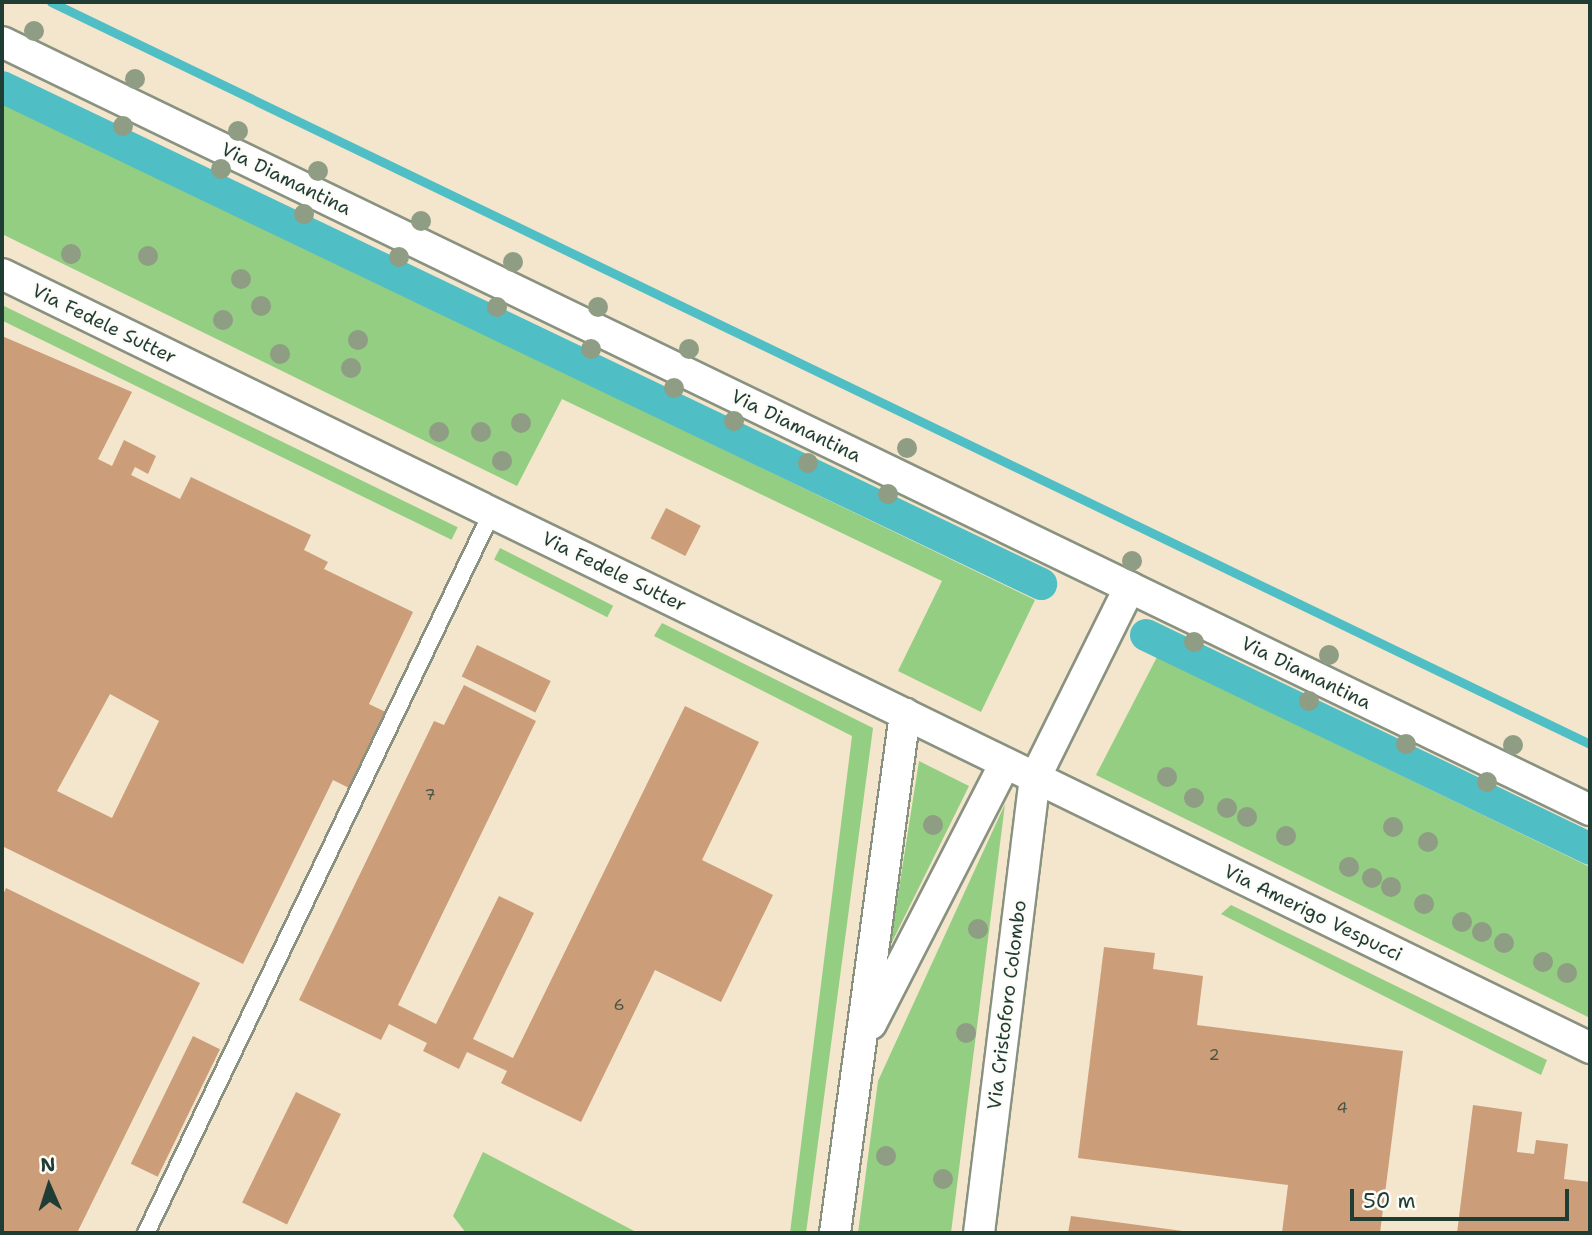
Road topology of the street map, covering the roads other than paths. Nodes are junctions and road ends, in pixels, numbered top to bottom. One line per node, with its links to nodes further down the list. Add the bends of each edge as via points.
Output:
1 (2, 42): 4 (street, Via Diamantina)
2 (2, 274): 3 (street, Via Fedele Sutter)
3 (492, 512): 5 (street, Via Fedele Sutter); 11 (lane)
4 (1130, 587): 7 (street); 8 (street, Via Diamantina)
5 (905, 714): 6 (street, Via Fedele Sutter); 9 (street)
6 (1005, 762): 7 (street, Via Fedele Sutter); 9 (street)
7 (1035, 778): 10 (street, Via Amerigo Vespucci); 13 (street, Via Cristoforo Colombo)
8 (1590, 810)
9 (860, 1044): 12 (street)
10 (1590, 1048)
11 (146, 1233)
12 (835, 1233)
13 (979, 1233)

